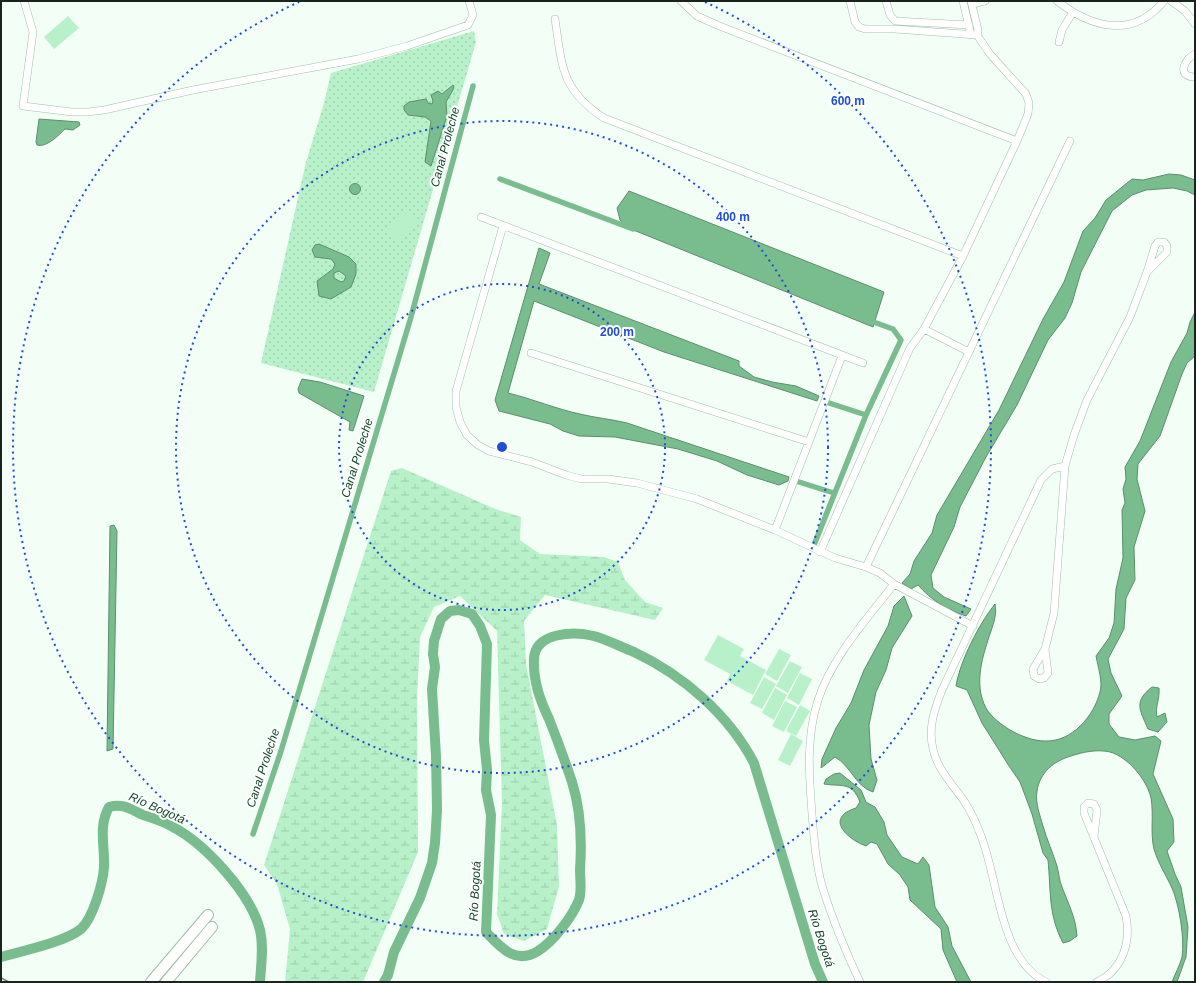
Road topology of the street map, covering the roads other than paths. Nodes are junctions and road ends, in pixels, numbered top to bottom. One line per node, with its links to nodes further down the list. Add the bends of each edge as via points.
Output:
1 (24, 1): 2 (street, via 33,32 23,106 72,112 104,110 193,90 358,59 461,29 472,20)
2 (469, 1)
3 (681, 1): 21 (street, via 697,16 717,26)
4 (850, 1): 17 (street, via 855,22 865,29 923,30)
5 (886, 1): 16 (street, via 890,15 895,21)
6 (963, 1): 16 (street)
7 (985, 1): 12 (street)
8 (1057, 1): 13 (street)
9 (1064, 1): 13 (street)
10 (1164, 1): 13 (street, via 1142,19 1122,26 1098,24)
11 (1171, 1): 15 (street, via 1185,11)
12 (971, 2): 17 (street, via 978,30)
13 (1073, 12): 18 (street, via 1062,30)
14 (555, 19): 25 (street, via 562,65 567,80 587,107 604,118)
15 (1195, 24)
16 (969, 25): 17 (street)
17 (974, 35): 21 (street, via 1026,94 1029,103 1028,114)
18 (1059, 42)
19 (1195, 54): 20 (street, via 1185,60 1183,66 1184,72)
20 (1195, 77)
21 (1017, 141): 25 (street)
22 (1070, 142): 29 (street)
23 (481, 217): 24 (street)
24 (503, 226): 30 (street); 34 (street, via 456,391 458,415 467,435 489,451 532,462 566,475 637,483 670,490)
25 (963, 256): 27 (street)
26 (1148, 272): 33 (street, via 1130,317 1087,400)
27 (924, 329): 29 (street); 35 (street, via 910,348)
28 (531, 352): 32 (street)
29 (969, 352): 36 (street)
30 (842, 356): 31 (street); 32 (street)
31 (863, 363)
32 (809, 442): 34 (street)
33 (1065, 466): 38 (street, via 1052,469 1041,480); 39 (street, via 1054,613)
34 (775, 530): 35 (street)
35 (820, 552): 36 (street)
36 (866, 567): 37 (street, via 880,573)
37 (894, 584): 38 (street); 45 (street, via 830,672 818,700 809,753 814,841 822,888)
38 (973, 626): 46 (street, via 933,713 933,751 940,767 964,801 980,833 1005,924 1022,962 1028,970)
39 (1045, 650)
40 (1094, 836): 47 (street, via 1126,916 1129,931 1124,955 1112,971)
41 (208, 915): 43 (main road)
42 (212, 927): 44 (main road)
43 (151, 982)
44 (166, 982)
45 (860, 982)
46 (1046, 982)
47 (1097, 982)

